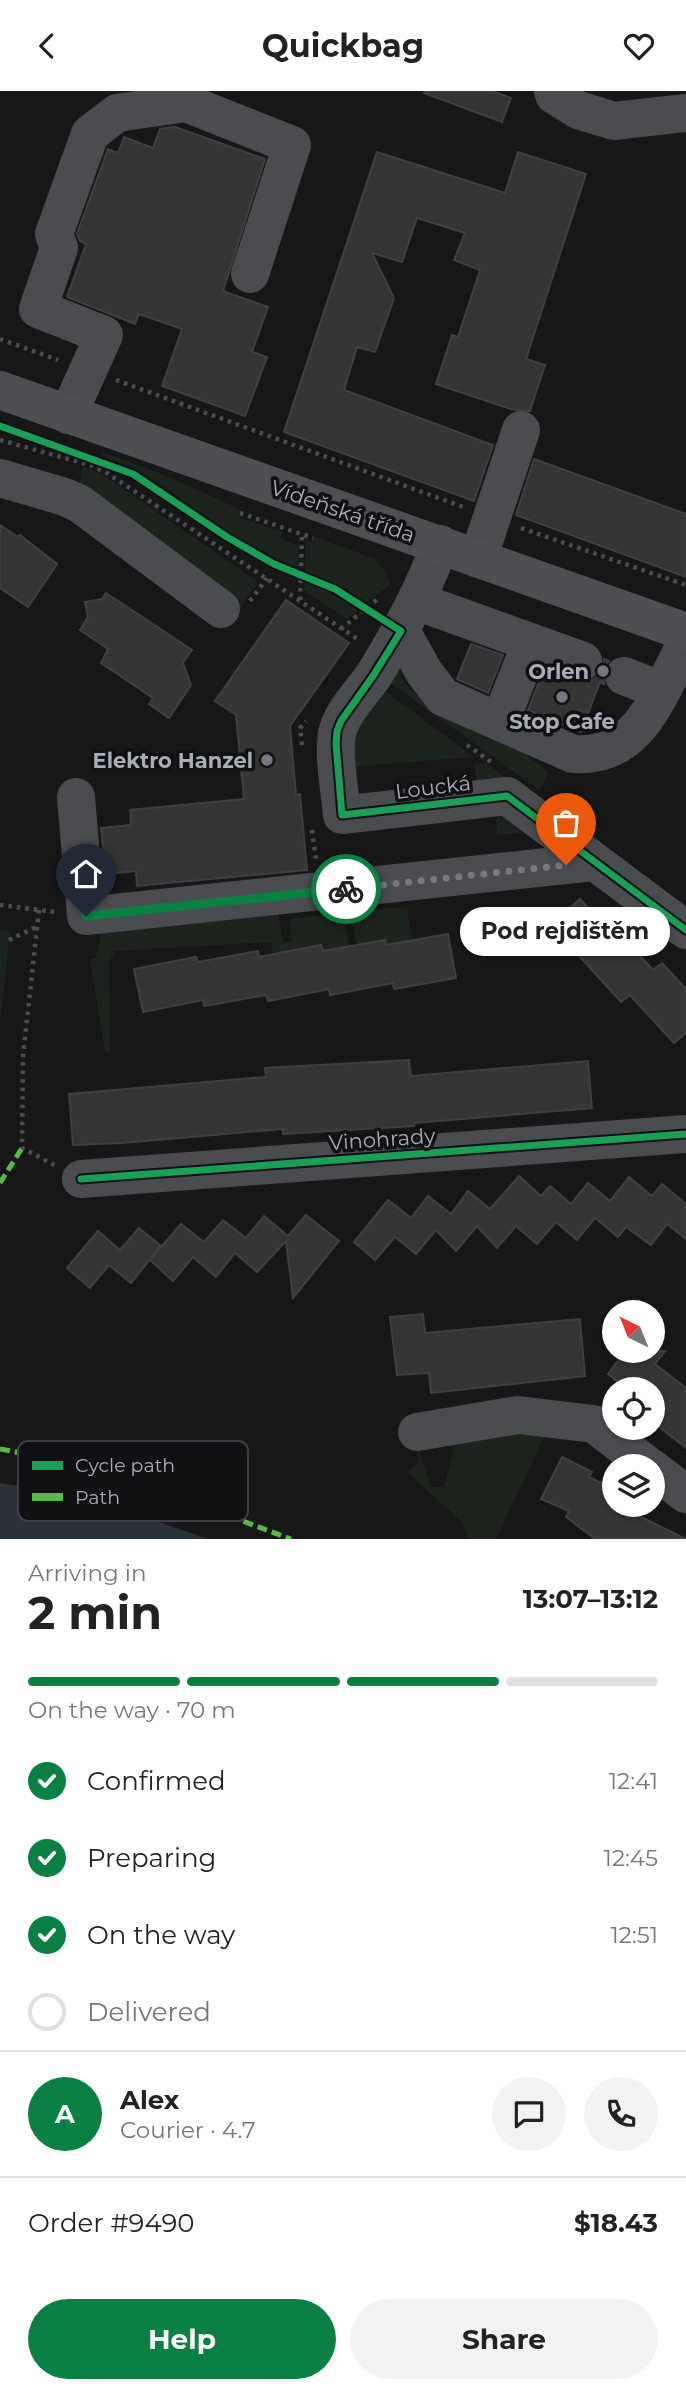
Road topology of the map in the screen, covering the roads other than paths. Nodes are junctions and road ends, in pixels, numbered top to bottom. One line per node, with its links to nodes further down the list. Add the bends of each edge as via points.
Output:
1 (554, 91): 2 (street, via 578,110 614,121)
2 (686, 113)
3 (250, 274): 5 (street, via 292,145 186,103 117,113 90,134 54,234 59,248 38,309 104,335)
4 (0, 390): 5 (main road, Vídeňská třída)
5 (68, 415): 8 (main road, Vídeňská třída)
6 (522, 430): 9 (street)
7 (0, 478): 10 (street, via 80,504)
8 (440, 544): 9 (main road, Vídeňská třída); 11 (street, Loucká)
9 (478, 559): 12 (main road, Vídeňská třída)
10 (221, 609)
11 (408, 616): 13 (street); 18 (street, via 424,673 443,697); 20 (street, Loucká, via 337,731 342,815 507,796)
12 (686, 632)
13 (531, 643): 15 (street); 18 (street)
14 (686, 644): 17 (street)
15 (583, 661)
16 (624, 676): 17 (street)
17 (660, 691): 18 (street, via 629,738 602,753 573,754)
18 (500, 722)
19 (76, 797): 20 (street, via 86,916)
20 (594, 862): 21 (street, Loucká)
21 (686, 930)
22 (686, 1134): 23 (street, Vinohrady)
23 (81, 1179)
24 (417, 1431): 25 (street, via 518,1415 594,1424)
25 (633, 1454)
26 (665, 1478): 27 (street)
27 (686, 1494)

